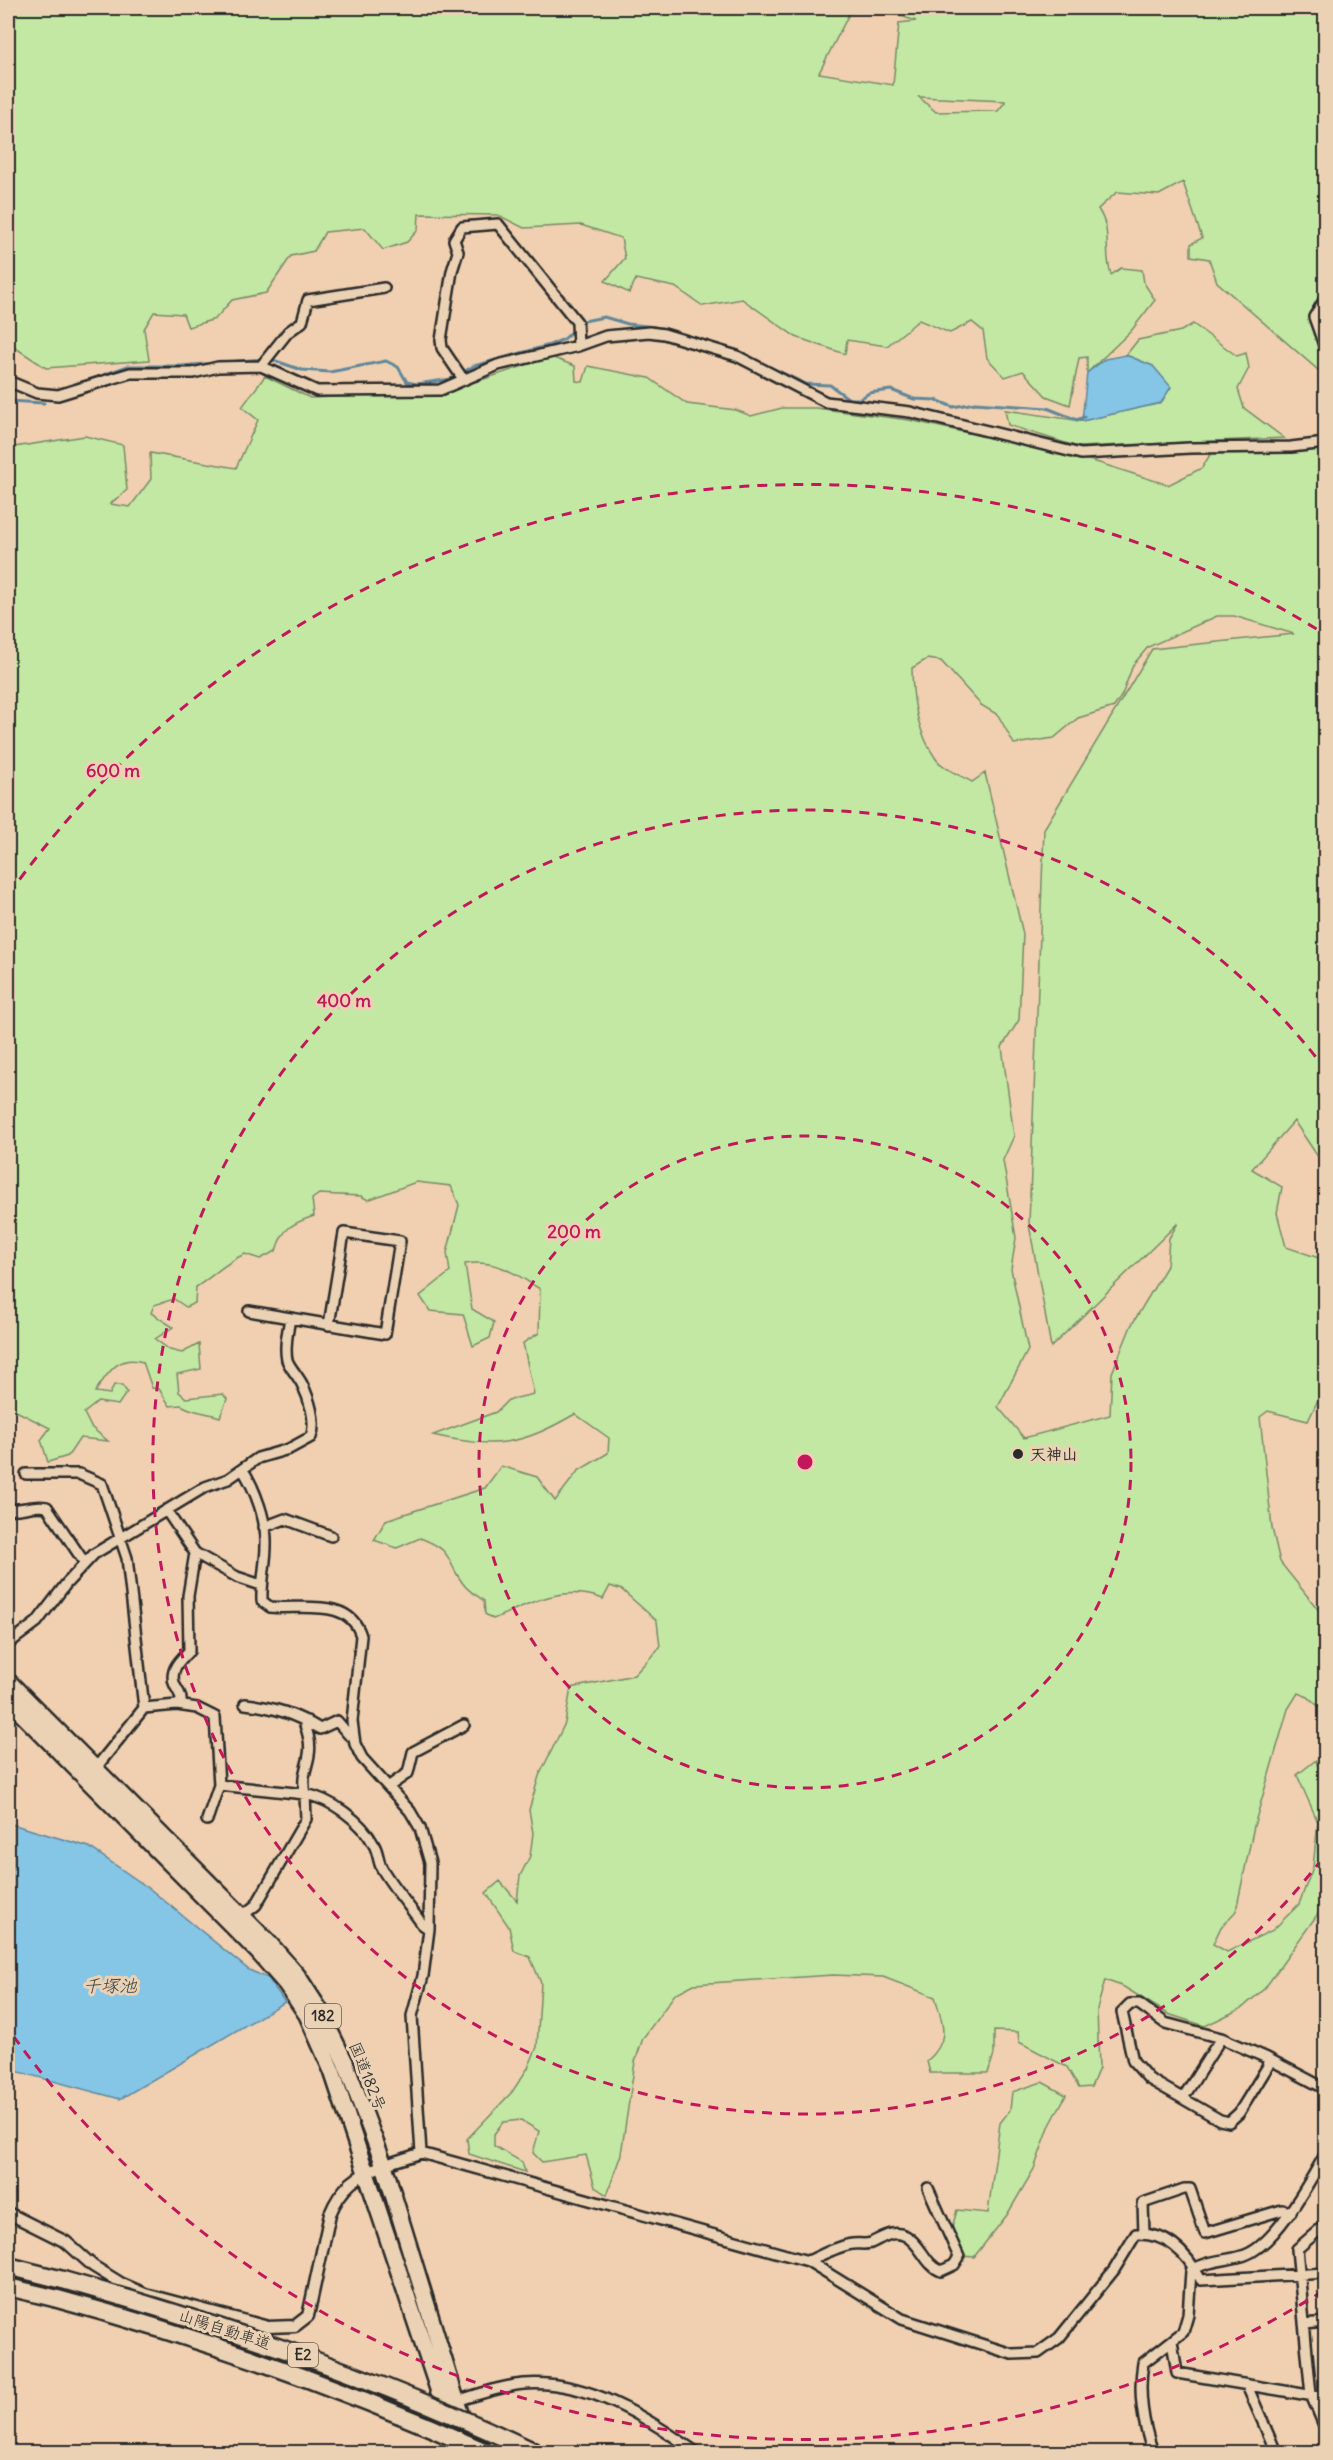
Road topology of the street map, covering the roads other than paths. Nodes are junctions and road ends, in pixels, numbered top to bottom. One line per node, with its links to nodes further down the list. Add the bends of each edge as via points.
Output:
1 (384, 288): 5 (street, via 308,300 302,322 288,332)
2 (1326, 297): 4 (street, via 1314,317)
3 (578, 346): 6 (street, via 498,365); 6 (street, via 577,322 498,224 462,226 454,240 458,252 441,340); 8 (street, via 606,336 664,334 737,356 826,402 910,412 1082,454)
4 (1326, 351)
5 (261, 366): 6 (street, via 306,387 329,392 440,390); 7 (street, via 218,367 193,373 130,373 58,395 37,393)
6 (462, 379)
7 (8, 381)
8 (1326, 443)
9 (249, 1311): 10 (street)
10 (290, 1318): 11 (street); 12 (street, via 287,1361 303,1385 314,1429 311,1437 289,1449 258,1458)
11 (329, 1324): 11 (street, via 385,1334 400,1241 344,1233)
12 (243, 1470): 15 (street); 16 (street)
13 (26, 1474): 18 (street, via 79,1474 102,1484)
14 (8, 1509): 20 (street, via 19,1511 35,1504 46,1507)
15 (166, 1510): 18 (street); 19 (street)
16 (264, 1527): 17 (street, via 285,1519); 21 (street, via 267,1544)
17 (331, 1536)
18 (119, 1539): 20 (street); 27 (street, via 130,1577)
19 (195, 1553): 21 (street, via 237,1577); 26 (street, via 188,1596 189,1651 175,1666 174,1682 181,1696)
20 (84, 1562): 22 (street, via 38,1622)
21 (261, 1585): 30 (street, via 262,1601 270,1607 336,1610 358,1625 361,1636)
22 (8, 1644)
23 (8, 1681): 31 (highway, 国道182号 / 182)
24 (8, 1700): 45 (highway, 国道182号 / 182, via 286,1984 307,2015 332,2071)
25 (245, 1704): 28 (street, via 271,1706)
26 (177, 1705): 27 (street); 32 (street, via 197,1708 215,1717)
27 (144, 1708): 31 (street)
28 (307, 1721): 30 (street, via 320,1729 337,1721); 34 (street, via 304,1725 311,1751 302,1780)
29 (464, 1725): 33 (street, via 413,1752 408,1773)
30 (353, 1735): 33 (street, via 362,1758)
31 (96, 1769): 36 (highway, 国道182号 / 182)
32 (219, 1785): 34 (street); 35 (street)
33 (388, 1787): 37 (street, via 410,1811 426,1844 431,1882)
34 (305, 1794): 36 (street, via 306,1819 256,1905); 37 (street, via 326,1800 356,1823 374,1845 380,1866)
35 (207, 1820)
36 (242, 1916): 44 (highway, 国道182号 / 182, via 297,1975 319,2009 345,2062)
37 (429, 1929): 42 (street, via 423,1976 412,2016)
38 (1221, 2038): 39 (street); 41 (street); 41 (street, via 1165,2023 1139,2004 1130,2004 1122,2012 1132,2061 1149,2079)
39 (1268, 2058): 40 (street); 41 (street, via 1268,2066 1239,2114 1229,2122)
40 (1326, 2089)
41 (1183, 2098)
42 (421, 2153): 44 (street); 51 (street)
43 (1326, 2153): 47 (street)
44 (384, 2165): 45 (street); 63 (highway, 国道182号 / 182)
45 (366, 2172): 48 (street, via 342,2191 330,2214 308,2316 295,2326 268,2327 122,2284 66,2242); 63 (highway, 国道182号 / 182)
46 (928, 2188): 51 (street, via 959,2257 954,2265 941,2271 930,2267 919,2248 900,2234 886,2235 868,2244 852,2244)
47 (1290, 2212): 50 (street, via 1282,2210 1205,2234 1190,2189 1184,2189 1143,2203); 53 (street, via 1252,2251)
48 (8, 2213)
49 (1326, 2228): 55 (street, via 1297,2249)
50 (1144, 2234): 51 (street, via 1131,2239 1114,2270 1059,2338 1045,2350 1029,2355 1012,2354 902,2319); 53 (street, via 1181,2249)
51 (808, 2261)
52 (8, 2266): 68 (highway, 山陽自動車道 / E2, bridge, via 223,2327 323,2362)
53 (1195, 2268): 55 (street, via 1202,2280); 59 (street, via 1189,2280 1187,2324)
54 (1326, 2273): 55 (street)
55 (1299, 2274): 58 (street)
56 (8, 2287): 67 (highway, 山陽自動車道 / E2, bridge, via 217,2345 419,2422)
57 (1326, 2322): 58 (street)
58 (1304, 2324): 61 (street)
59 (1172, 2341): 60 (street, via 1177,2373); 70 (street, via 1143,2362 1144,2423)
60 (1249, 2385): 61 (street); 71 (street)
61 (1311, 2395): 62 (street); 64 (street)
62 (1326, 2398)
63 (449, 2404): 65 (highway, 国道182号 / 182); 66 (highway, 国道182号 / 182); 69 (street, via 524,2384 577,2389 617,2404)
64 (1326, 2430)
65 (459, 2452)
66 (472, 2452)
67 (486, 2452)
68 (535, 2452)
69 (696, 2452)
70 (1154, 2452)
71 (1275, 2452)

